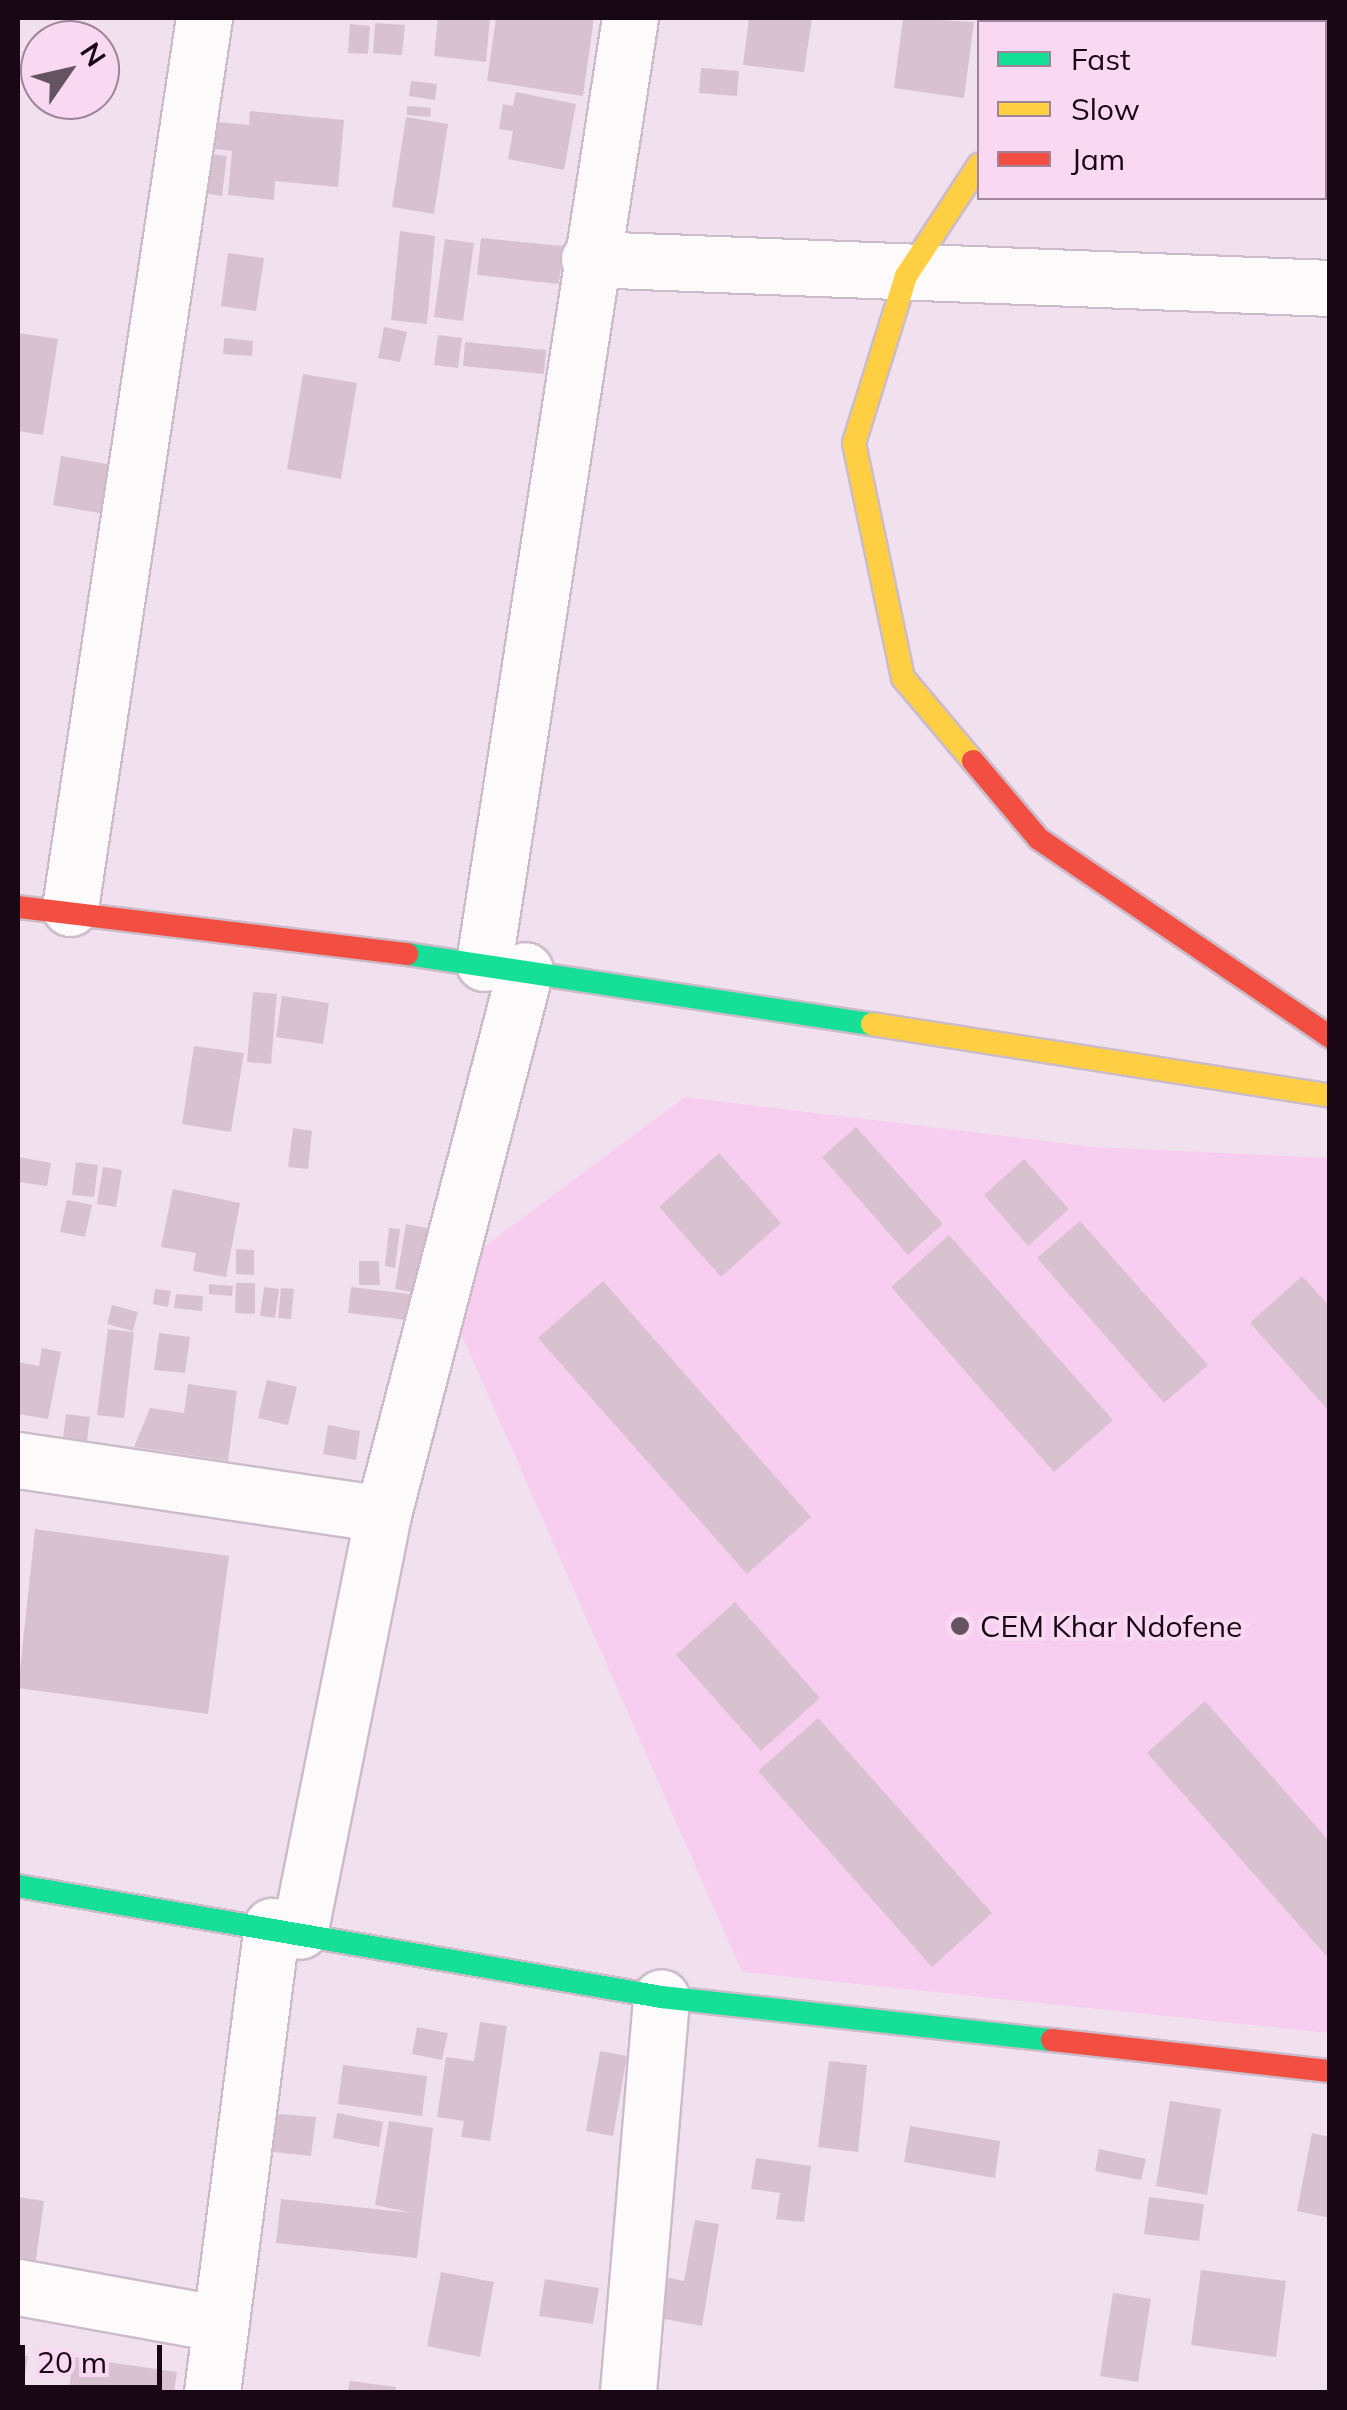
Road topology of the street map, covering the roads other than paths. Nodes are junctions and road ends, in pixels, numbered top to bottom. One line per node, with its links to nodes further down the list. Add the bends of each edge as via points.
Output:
1 (204, 18): 7 (street)
2 (630, 18): 4 (street)
3 (977, 170): 5 (street)
4 (589, 259): 5 (street); 8 (street)
5 (906, 276): 6 (street); 9 (street, via 854,444 903,678 1040,839)
6 (1330, 288)
7 (44, 908): 8 (street)
8 (505, 967): 10 (street); 12 (street)
9 (1330, 1037)
10 (1330, 1096)
11 (18, 1460): 12 (street)
12 (383, 1514): 14 (street)
13 (18, 1886): 14 (street)
14 (286, 1928): 15 (street); 18 (street)
15 (662, 1997): 16 (street); 20 (street)
16 (1330, 2072)
17 (18, 2288): 18 (street)
18 (221, 2324): 19 (street)
19 (212, 2392)
20 (639, 2392)

